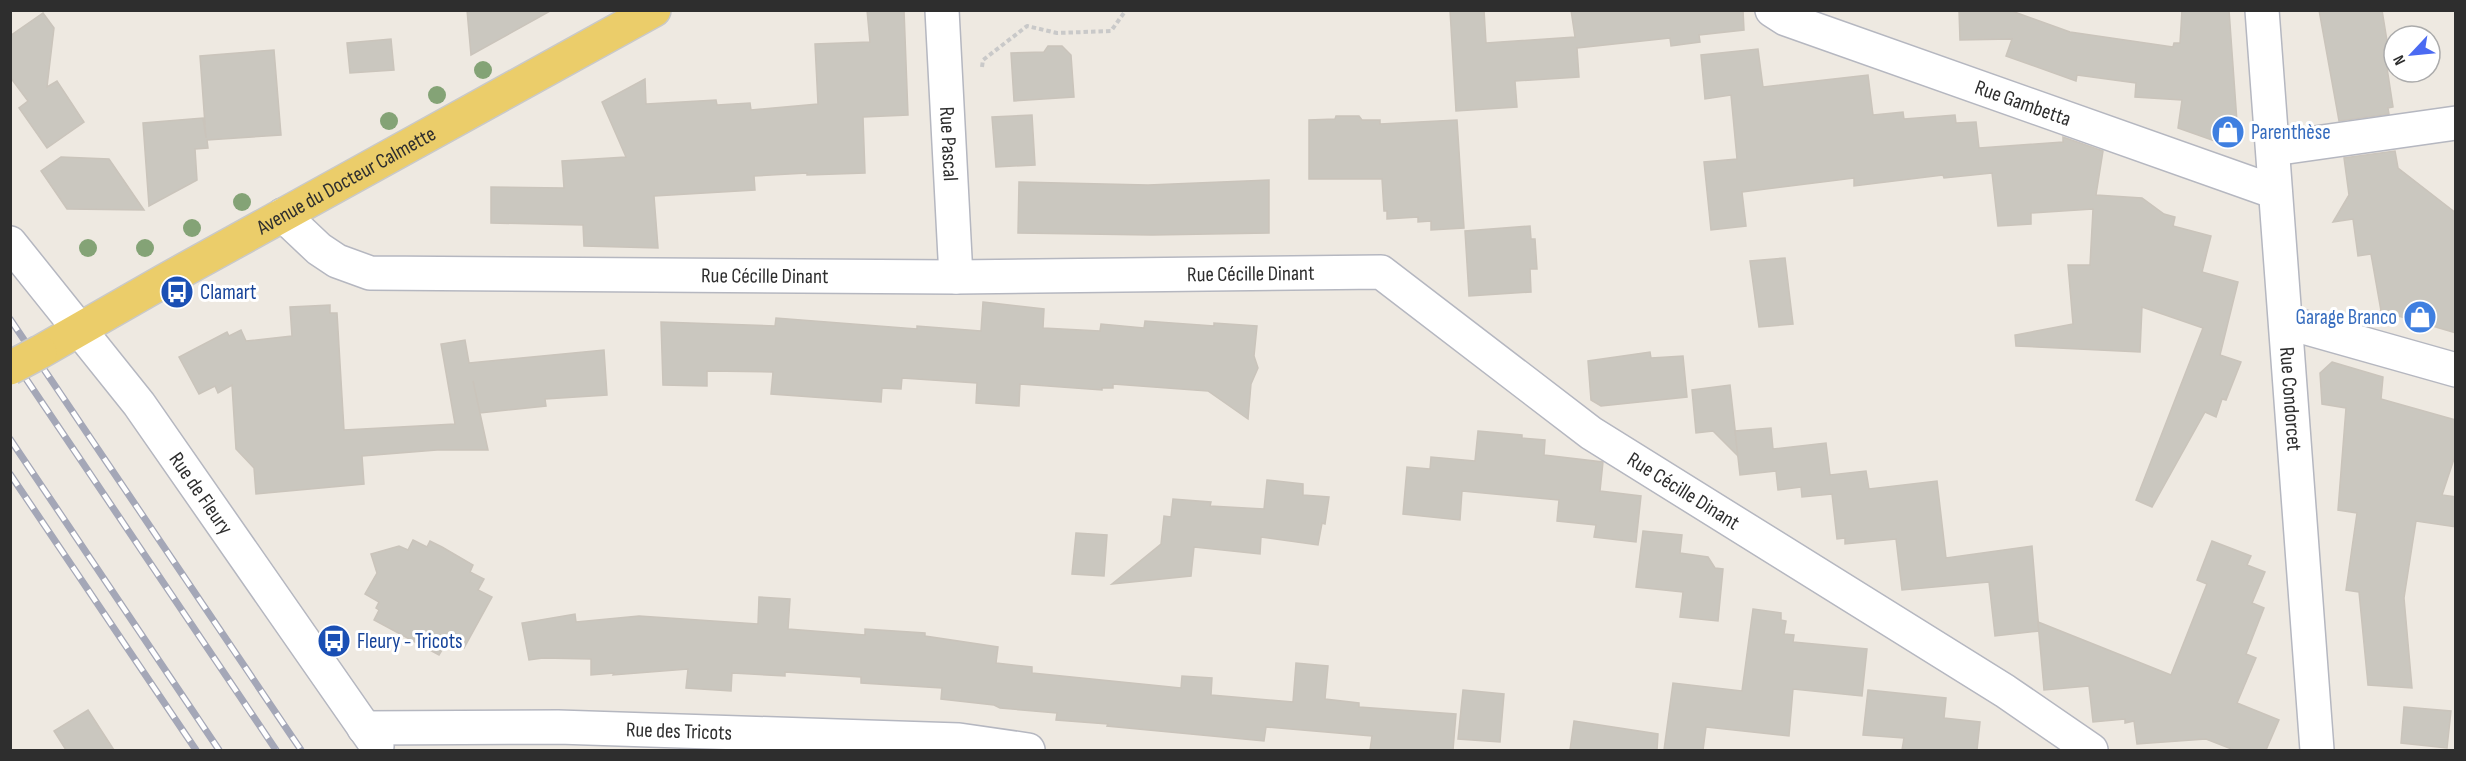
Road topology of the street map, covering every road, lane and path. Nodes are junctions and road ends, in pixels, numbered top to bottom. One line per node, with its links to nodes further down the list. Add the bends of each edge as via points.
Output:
1 (654, 10): 10 (main road, Avenue du Docteur Calmette)
2 (942, 10): 6 (street, Rue Pascal)
3 (1126, 10): 6 (path, via 1112,30 1057,33 1027,26 983,60 979,85)
4 (1772, 10): 9 (street, Rue Gambetta, via 1785,19)
5 (2262, 10): 8 (street, Rue Condorcet)
6 (946, 87): 12 (street, Rue Pascal)
7 (2456, 123): 8 (street)
8 (2273, 149): 9 (street, Rue Condorcet)
9 (2275, 192): 13 (street, Rue Condorcet)
10 (283, 215): 12 (street, Rue Cécille Dinant, via 328,255 370,273); 14 (main road, Avenue du Docteur Calmette)
11 (10, 243): 14 (street, Rue de Fleury)
12 (956, 278): 19 (street, Rue Cécille Dinant, via 1381,272 1591,433 2005,691)
13 (2286, 322): 16 (street); 20 (street, Rue Condorcet)
14 (80, 329): 15 (main road, Avenue du Docteur Calmette, bridge); 17 (street, Rue de Fleury, via 139,404)
15 (10, 368)
16 (2456, 370)
17 (372, 739): 18 (street, Rue des Tricots, via 558,727 959,740)
18 (1028, 750)
19 (2091, 750)
20 (2318, 750)

